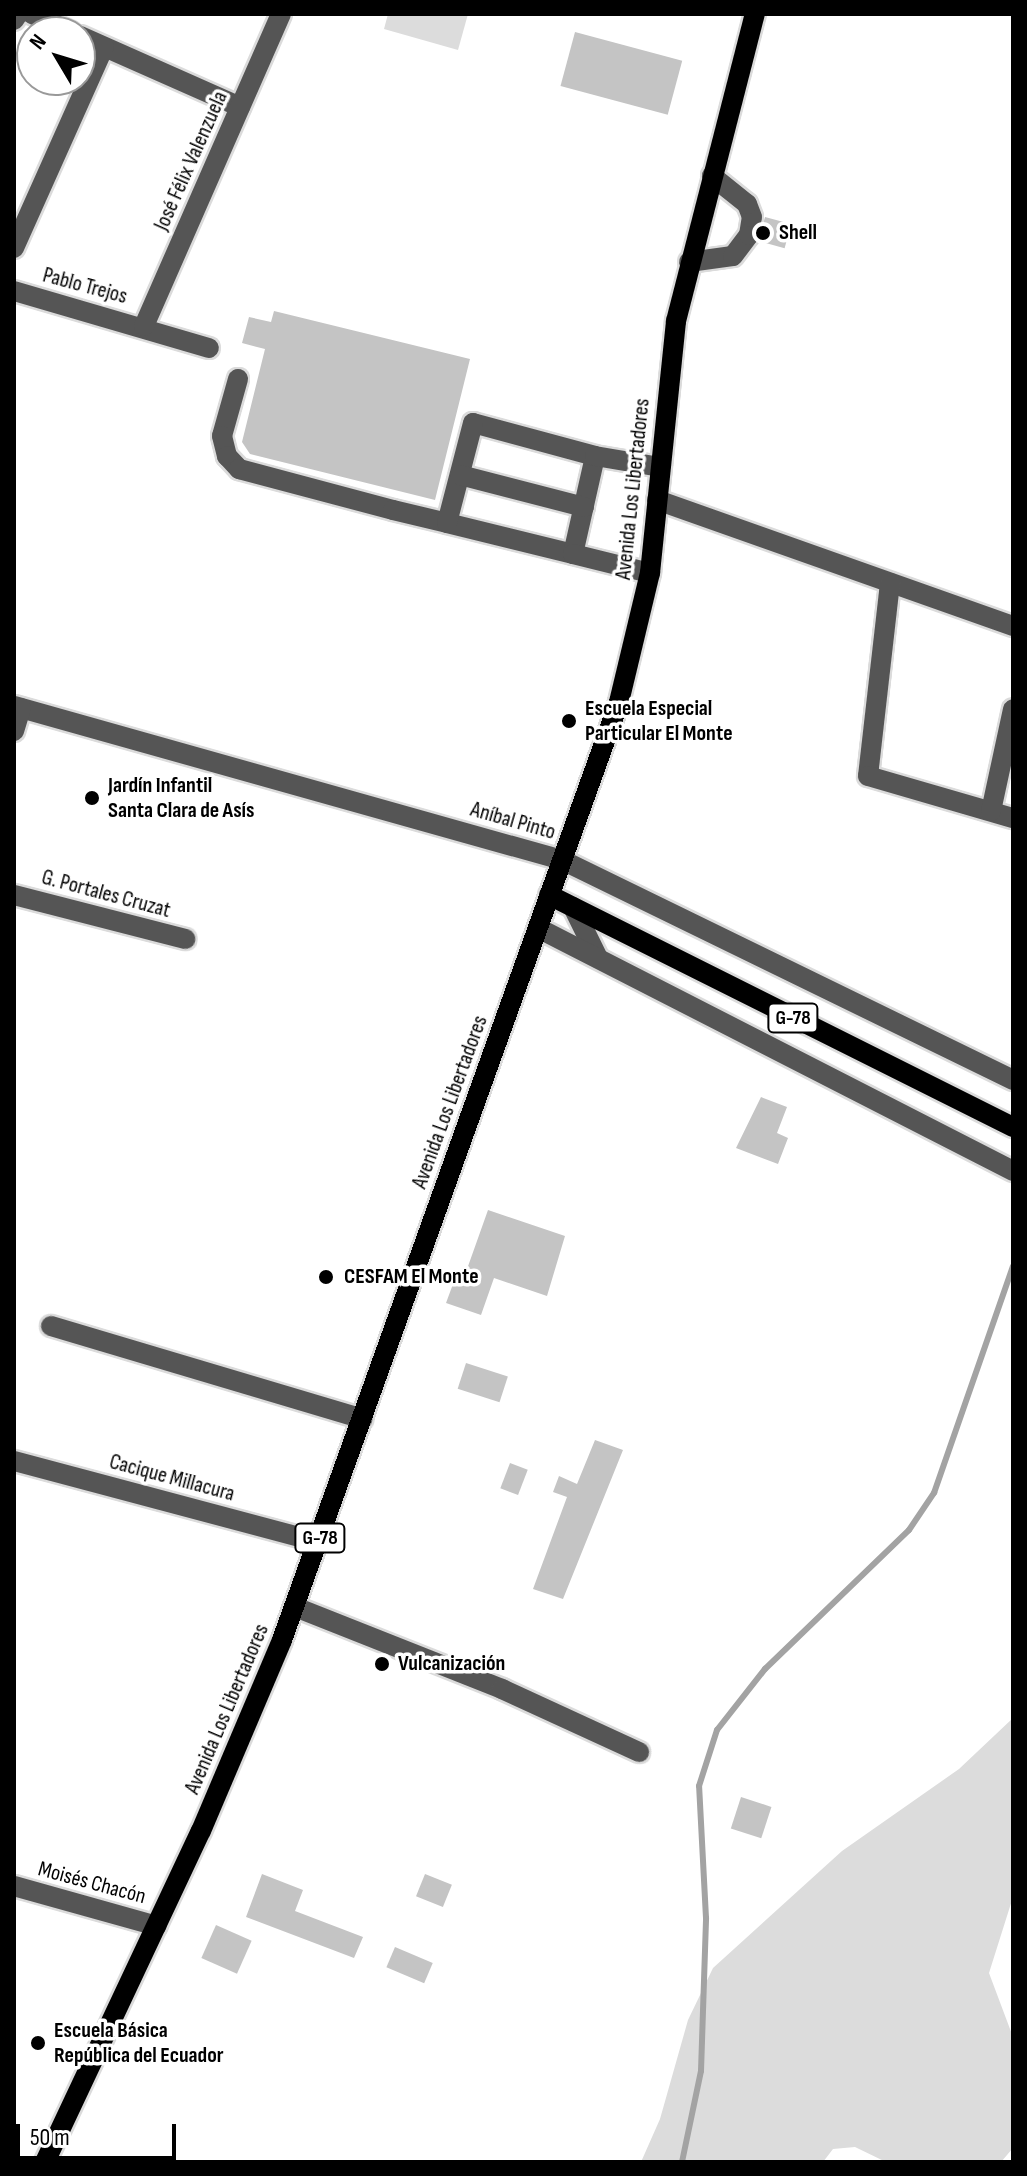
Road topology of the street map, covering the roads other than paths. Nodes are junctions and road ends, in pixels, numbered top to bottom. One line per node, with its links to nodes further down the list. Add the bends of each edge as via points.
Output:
1 (18, 14): 4 (street)
2 (281, 14): 7 (street, José Félix Valenzuela)
3 (755, 14): 8 (main road, Avenida Los Libertadores)
4 (14, 20)
5 (96, 43): 6 (street)
6 (104, 47): 7 (street); 9 (street)
7 (240, 107): 12 (street, José Félix Valenzuela)
8 (712, 176): 10 (main road, Avenida Los Libertadores); 10 (street, via 747,204 749,235 733,256)
9 (14, 248)
10 (689, 262): 16 (main road, Avenida Los Libertadores, via 671,350)
11 (14, 291): 12 (street, Pablo Trejos)
12 (144, 326): 13 (street, Pablo Trejos)
13 (209, 348)
14 (238, 379): 20 (street, via 222,436 227,456 239,469)
15 (595, 456): 16 (street); 17 (street, via 473,423); 19 (street)
16 (660, 467): 18 (main road, Avenida Los Libertadores)
17 (460, 475): 19 (street); 20 (street)
18 (657, 500): 22 (main road, Avenida Los Libertadores); 23 (street)
19 (584, 507): 21 (street)
20 (447, 523): 21 (street)
21 (573, 554): 22 (street)
22 (650, 573): 30 (main road, Avenida Los Libertadores, via 630,669)
23 (890, 583): 24 (street); 28 (street, via 868,776)
24 (1013, 626)
25 (18, 707): 27 (street); 30 (street, Aníbal Pinto)
26 (1013, 709): 28 (street)
27 (14, 731)
28 (991, 811): 29 (street)
29 (1013, 818)
30 (562, 860): 32 (main road, Avenida Los Libertadores); 37 (street, Aníbal Pinto)
31 (14, 895): 35 (street, G. Portales Cruzat)
32 (549, 895): 33 (main road, G-78); 34 (main road, Avenida Los Libertadores / G-78)
33 (573, 907): 36 (street); 38 (main road, G-78)
34 (538, 928): 36 (street); 41 (main road, Avenida Los Libertadores / G-78)
35 (185, 939)
36 (598, 958): 39 (street)
37 (1013, 1080)
38 (1013, 1127)
39 (1013, 1171)
40 (51, 1326): 41 (street)
41 (362, 1419): 43 (main road, Avenida Los Libertadores / G-78)
42 (14, 1461): 43 (street, Cacique Millacura)
43 (318, 1542): 44 (main road, Avenida Los Libertadores / G-78)
44 (295, 1607): 45 (street, via 502,1689); 47 (main road, Avenida Los Libertadores / G-78, via 244,1736)
45 (639, 1752)
46 (14, 1886): 47 (street, Moisés Chacón)
47 (157, 1926): 48 (main road, Avenida Los Libertadores / G-78)
48 (45, 2162)

